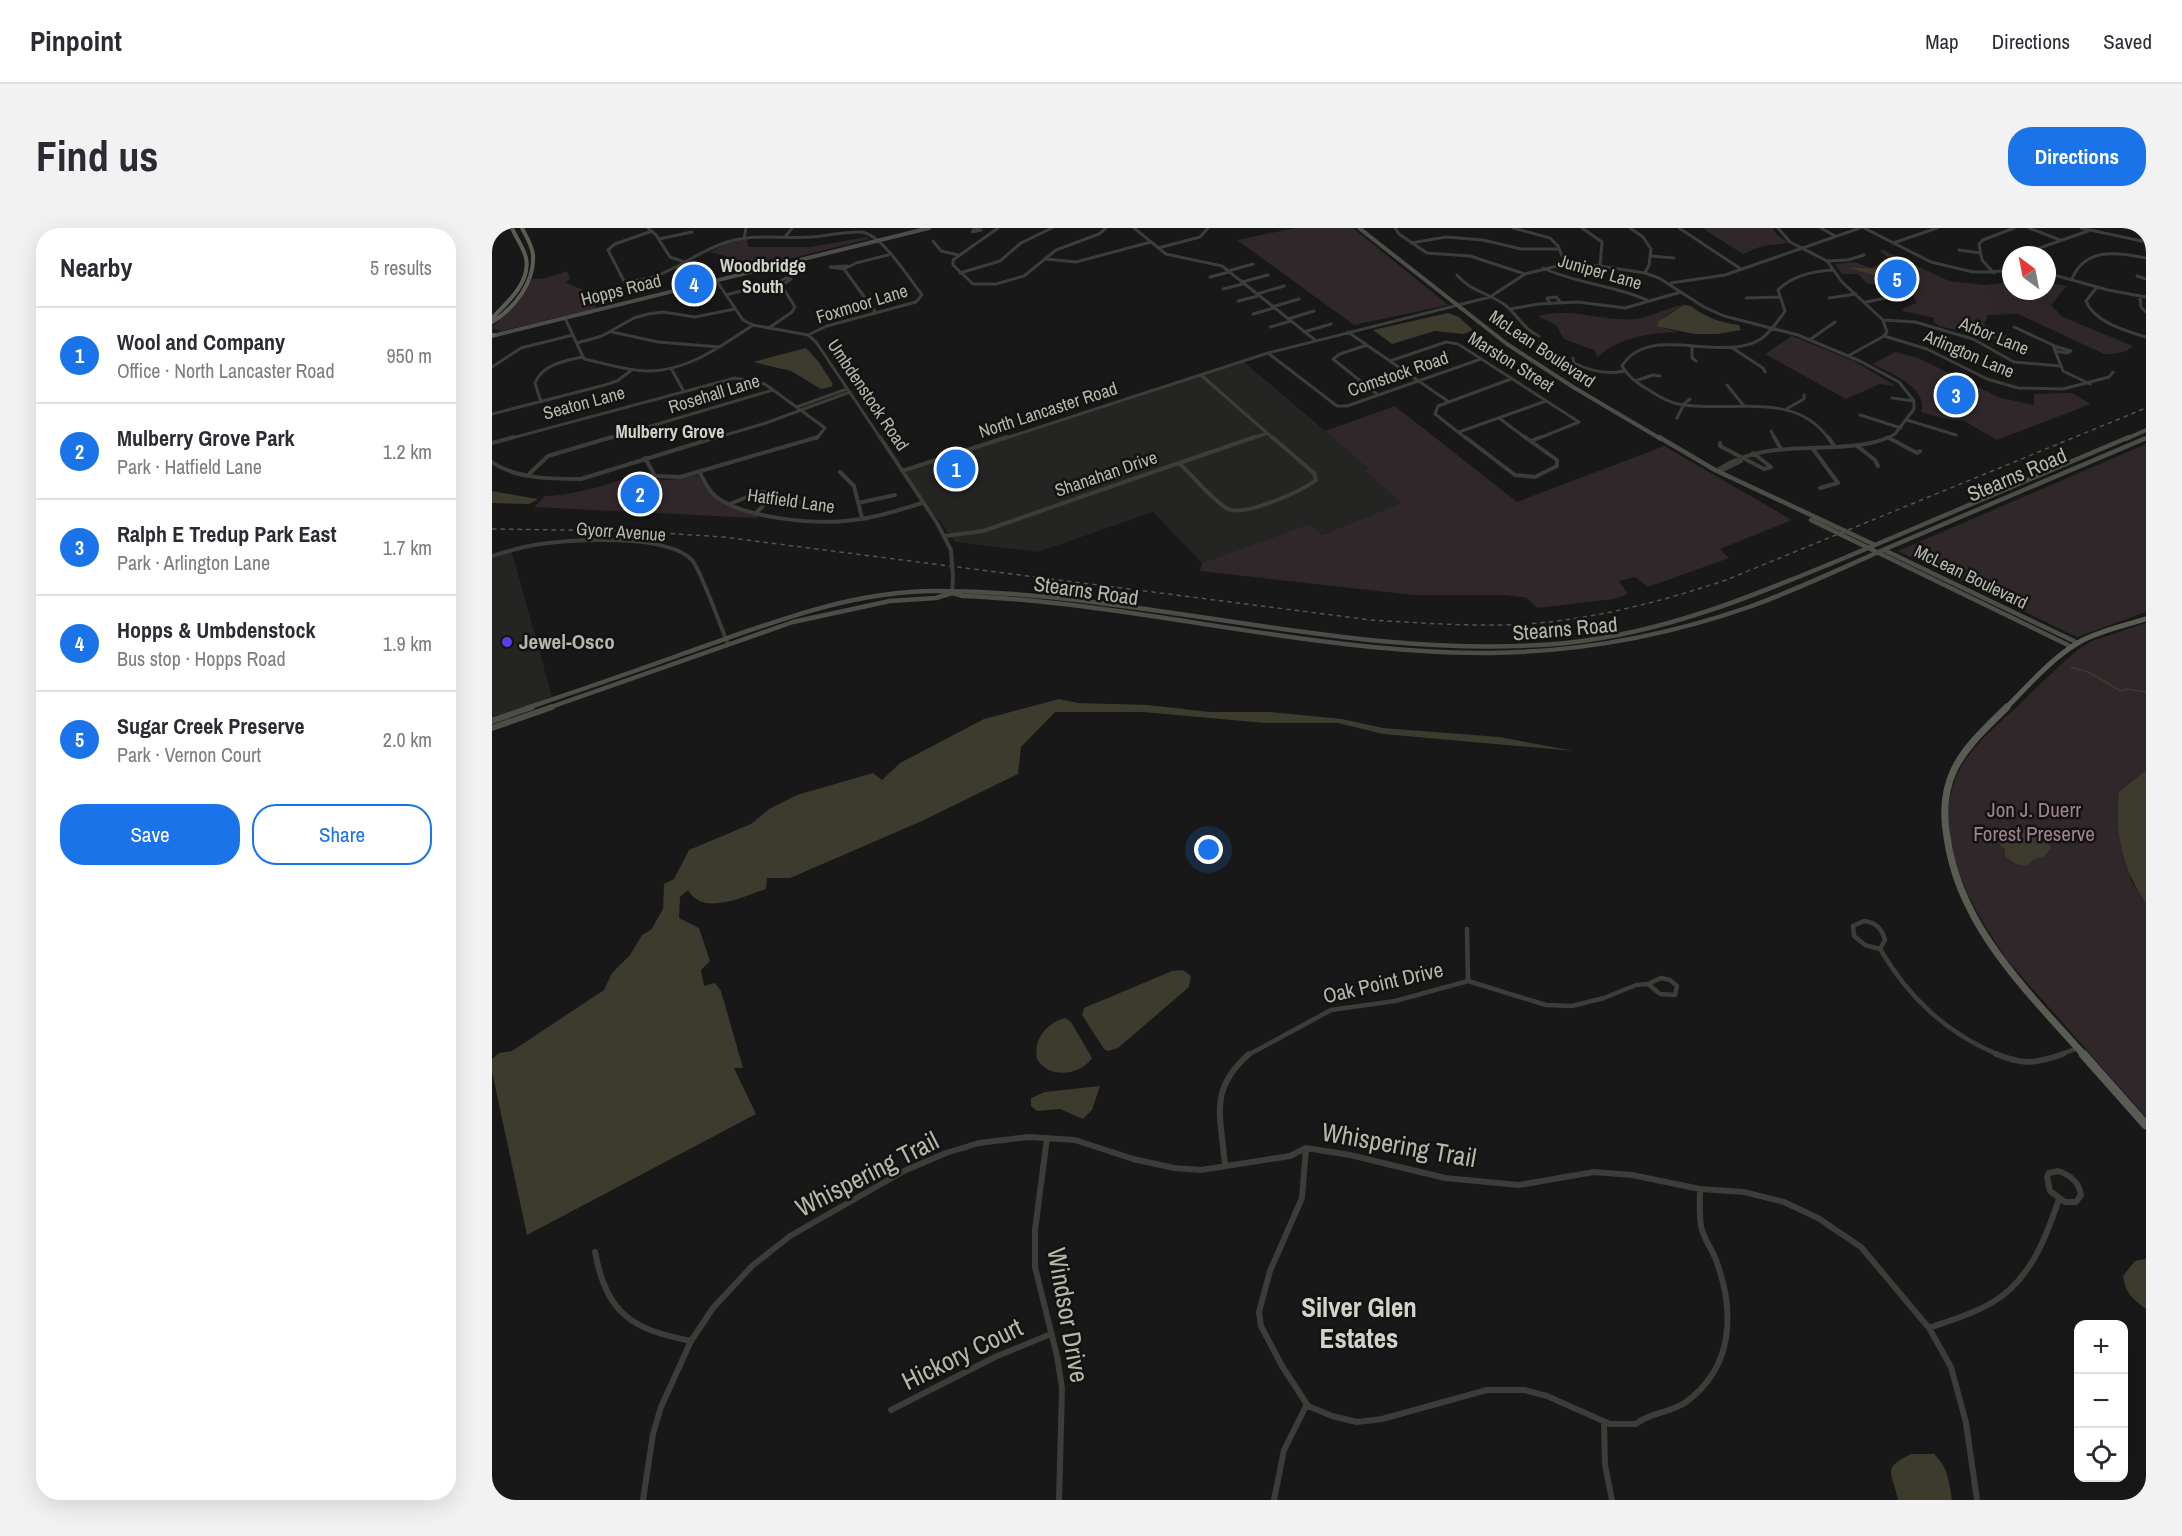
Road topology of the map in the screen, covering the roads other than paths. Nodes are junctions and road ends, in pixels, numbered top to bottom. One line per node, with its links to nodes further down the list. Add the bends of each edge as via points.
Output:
1 (512, 228): 116 (main road, via 526,257 525,276)
2 (522, 228): 116 (main road, via 533,256 529,277 501,317)
3 (648, 228): 27 (street)
4 (746, 228): 35 (street)
5 (792, 228): 33 (street)
6 (929, 228): 38 (main road, Hopps Road)
7 (998, 228): 31 (street)
8 (1052, 228): 69 (street, via 1023,241 1000,261)
9 (1106, 228): 56 (street, via 1064,245)
10 (1134, 228): 40 (street)
11 (1208, 228): 45 (street, via 1200,237)
12 (1359, 228): 107 (main road, McLean Boulevard)
13 (1395, 228): 42 (street)
14 (1513, 228): 47 (street, via 1552,239)
15 (1582, 228): 62 (street, via 1604,244)
16 (1630, 228): 53 (street, via 1649,243)
17 (1679, 228): 65 (street)
18 (1778, 228): 46 (street, via 1785,238)
19 (1821, 228): 32 (street)
20 (1862, 228): 32 (street); 43 (street)
21 (1937, 228): 43 (street)
22 (2014, 228): 49 (street, via 1981,241)
23 (2029, 228): 37 (street)
24 (2081, 228): 29 (street)
25 (854, 229): 33 (street); 38 (street, via 868,233)
26 (1445, 229): 34 (street)
27 (652, 231): 36 (street); 58 (street, via 607,251 622,279 644,280)
28 (980, 231): 31 (street)
29 (2088, 231): 37 (street); 41 (street)
30 (692, 232): 36 (street)
31 (990, 233): 51 (street)
32 (1835, 236): 46 (street)
33 (785, 237): 35 (street)
34 (1446, 237): 42 (street); 47 (street, via 1521,249)
35 (744, 238): 58 (street, via 718,245)
36 (659, 239): 58 (street, via 670,257)
37 (2061, 240): 44 (street)
38 (876, 241): 50 (street, Foxmoor Lane); 80 (main road, Hopps Road)
39 (933, 241): 51 (street, via 941,251)
40 (1151, 242): 45 (street); 56 (street, via 1077,262)
41 (2146, 242)
42 (1411, 243): 72 (street, via 1427,253 1470,256)
43 (1893, 243): 71 (street, via 1931,262)
44 (2045, 246)
45 (1158, 248): 67 (street, via 1171,256 1213,262)
46 (1802, 248): 57 (street); 65 (street)
47 (1559, 249): 60 (street)
48 (1959, 250): 49 (street)
49 (1980, 253): 71 (street, via 1983,263)
50 (888, 255): 61 (street); 113 (street, Foxmoor Lane, via 923,297)
51 (958, 255): 69 (street, via 953,265)
52 (1864, 255): 57 (street)
53 (1651, 256): 54 (street); 70 (street)
54 (1674, 258)
55 (2146, 258): 78 (street, via 2109,254 2087,260)
56 (1046, 259): 84 (street, via 1024,276)
57 (1827, 261): 66 (street)
58 (687, 263): 80 (street, via 707,269)
59 (1253, 264): 67 (street)
60 (1565, 264): 62 (street, North Lancaster Road); 63 (street, North Lancaster Road)
61 (847, 266): 64 (street); 64 (street, via 830,267)
62 (1600, 266): 70 (street, North Lancaster Road)
63 (1543, 268): 72 (street, North Lancaster Road); 102 (street, Juniper Lane, via 1563,279 1625,290)
64 (844, 269): 113 (street)
65 (1741, 269): 83 (street)
66 (1833, 270): 91 (street); 96 (street, via 1784,283 1778,290)
67 (1228, 271): 77 (street); 81 (street)
68 (2002, 272): 71 (street)
69 (960, 273): 84 (street)
70 (1645, 273): 83 (street, North Lancaster Road)
71 (1994, 273)
72 (1525, 274): 95 (street, North Lancaster Road)
73 (1268, 275): 81 (street)
74 (1456, 275): 95 (street)
75 (2056, 275): 78 (street)
76 (2137, 276): 79 (street)
77 (1210, 277)
78 (2072, 279): 87 (street)
79 (2146, 279)
80 (716, 280): 92 (street); 115 (main road, Hopps Road)
81 (1243, 283): 88 (street); 93 (street)
82 (775, 284): 85 (street); 85 (street, via 791,279); 92 (street)
83 (1671, 284): 90 (street, North Lancaster Road)
84 (977, 285): 89 (street)
85 (780, 286): 124 (street, via 795,307)
86 (1284, 286): 93 (street)
87 (2097, 287): 94 (street); 134 (street, via 2086,301 2090,310)
88 (1223, 289)
89 (974, 291)
90 (1681, 292): 102 (street); 125 (street, North Lancaster Road, via 1704,307)
91 (1856, 294): 100 (street); 104 (street)
92 (726, 295): 109 (street)
93 (1258, 295): 103 (street); 108 (street)
94 (2140, 296): 98 (street); 112 (street)
95 (1490, 297): 107 (street, North Lancaster Road); 110 (street)
96 (1780, 297): 99 (street); 125 (street, via 1785,311)
97 (1891, 297): 104 (street)
98 (2146, 297)
99 (1746, 298)
100 (1829, 298)
101 (1299, 299): 108 (street)
102 (1649, 301): 106 (street, via 1625,308)
103 (1238, 302)
104 (1866, 302): 118 (street)
105 (1550, 303): 106 (street); 106 (street, via 1550,296); 110 (street)
106 (1561, 303)
107 (1458, 306): 128 (street, North Lancaster Road); 212 (main road, McLean Boulevard, via 1507,344 1574,387)
108 (1273, 307): 114 (street); 117 (street)
109 (735, 309): 121 (street); 126 (street, via 695,317 648,314)
110 (1510, 309): 132 (street, via 1519,323)
111 (1314, 311): 117 (street)
112 (2146, 312)
113 (876, 313): 131 (street, Foxmoor Lane)
114 (1253, 314)
115 (565, 318): 129 (main road, Hopps Road); 130 (street)
116 (492, 320)
117 (1289, 320): 122 (street); 127 (street)
118 (1883, 320): 133 (street, via 1887,332); 151 (street, Arbor Lane, via 1915,322 1973,339 2014,362)
119 (1835, 322): 135 (street)
120 (1331, 324): 127 (street)
121 (753, 325): 124 (street, Umbdenstock Road); 141 (street)
122 (1270, 327)
123 (2014, 327): 140 (street)
124 (769, 328): 131 (street, Umbdenstock Road)
125 (1772, 328): 135 (street, North Lancaster Road); 142 (street, via 1759,340)
126 (612, 332): 137 (street); 141 (street, via 658,342)
127 (1304, 332): 136 (street)
128 (1348, 332): 136 (street, North Lancaster Road); 138 (street)
129 (493, 335)
130 (573, 335): 137 (street); 152 (street, via 521,348)
131 (808, 335): 167 (street, Umbdenstock Road)
132 (1539, 336)
133 (1884, 336): 145 (street); 163 (street, Arlington Lane, via 1932,350 1988,379 2020,389 2061,391)
134 (2146, 337)
135 (1811, 339): 145 (street, North Lancaster Road)
136 (1315, 340): 144 (street, North Lancaster Road)
137 (577, 343): 146 (street)
138 (1367, 345): 149 (street); 170 (street, via 1333,359)
139 (1692, 346): 142 (street); 150 (street, via 1692,358); 155 (street, via 1666,344 1640,351 1626,358)
140 (2054, 346): 143 (street); 143 (street, via 2071,351)
141 (720, 347): 153 (street, via 704,358)
142 (1731, 347): 156 (street)
143 (2056, 351): 151 (street)
144 (1268, 353): 158 (street, North Lancaster Road); 170 (street, Comstock Road, via 1337,406)
145 (1848, 356): 175 (street, North Lancaster Road, via 1899,382)
146 (582, 357): 154 (street); 176 (street, via 556,364 538,375 535,383)
147 (1573, 358): 155 (street, via 1586,370)
148 (1481, 359): 149 (street, Marston Street, via 1458,344 1446,342); 160 (street, Marston Street); 161 (street, Comstock Road)
149 (1390, 361): 161 (street)
150 (1696, 361)
151 (2060, 366): 163 (street)
152 (492, 367)
153 (671, 368): 154 (street); 165 (street)
154 (633, 369): 176 (street, via 612,383)
155 (1624, 371): 162 (street)
156 (1766, 372)
157 (2113, 372): 163 (street, Arlington Lane)
158 (1201, 375): 191 (street); 209 (street, North Lancaster Road)
159 (1660, 376): 162 (street)
160 (1511, 379): 174 (street, Marston Street); 177 (street)
161 (1418, 381): 170 (street, Comstock Road); 177 (street)
162 (1635, 381): 168 (street)
163 (2090, 384)
164 (1727, 385): 179 (street)
165 (683, 390): 166 (street, Seaton Lane, via 735,378 760,382); 196 (street, Seaton Lane)
166 (773, 390): 180 (street, Seaton Lane); 210 (street, Rosehall Lane, via 558,452)
167 (848, 390): 180 (street); 209 (street, Umbdenstock Road)
168 (1649, 390): 169 (street); 178 (street)
169 (1640, 393)
170 (1378, 395)
171 (1803, 395): 181 (street, via 1804,399)
172 (1892, 398): 175 (street)
173 (1690, 399): 178 (street)
174 (1546, 400): 184 (street); 195 (street, Marston Street, via 1579,422)
175 (1914, 401): 186 (street)
176 (541, 402): 182 (street)
177 (1449, 402): 190 (street, via 1438,406 1435,414)
178 (1684, 405): 179 (street); 185 (street)
179 (1744, 406): 181 (street)
180 (798, 408): 205 (street, via 766,423); 213 (street, Seaton Lane, via 825,428 822,434)
181 (1788, 408): 199 (street, via 1822,427)
182 (492, 414)
183 (1860, 415): 187 (street)
184 (1499, 418): 190 (street); 195 (street)
185 (1677, 418)
186 (1907, 420): 187 (street); 192 (street)
187 (1900, 428): 193 (street)
188 (2146, 430): 224 (main road, Stearns Road)
189 (1771, 431): 200 (street)
190 (1459, 432): 195 (street, via 1515,476 1525,478 1557,465 1557,460)
191 (1267, 433): 207 (street, Shanahan Drive); 207 (street, via 1314,473 1315,481 1234,510 1226,508)
192 (1956, 435)
193 (1888, 438): 198 (street); 202 (street, via 1911,451)
194 (2146, 438): 226 (main road, Stearns Road)
195 (1531, 441)
196 (492, 443)
197 (1720, 443): 204 (street)
198 (1857, 446): 199 (street); 208 (street)
199 (1836, 447): 201 (street)
200 (1781, 449): 201 (street); 203 (street)
201 (1813, 449): 214 (street, via 1838,483)
202 (1920, 451)
203 (1753, 453): 204 (street); 204 (street, via 1771,467 1764,469)
204 (1742, 457): 212 (street)
205 (645, 458): 210 (street, via 581,479); 213 (street, via 652,472 662,478)
206 (492, 462): 210 (street, via 503,470)
207 (1179, 463): 223 (street, Shanahan Drive, via 983,531)
208 (1878, 465)
209 (902, 471): 219 (street, Umbdenstock Road)
210 (530, 472)
211 (840, 472): 218 (street, via 856,486)
212 (1721, 472): 224 (main road, McLean Boulevard); 225 (main road, McLean Boulevard)
213 (700, 473): 220 (street, Hatfield Lane, via 708,489)
214 (1820, 488)
215 (895, 495): 218 (street)
216 (770, 499): 217 (street); 220 (street, via 773,493 764,490); 221 (street)
217 (804, 502)
218 (858, 503): 222 (street)
219 (922, 503): 222 (street, Hatfield Lane); 223 (street, Umbdenstock Road)
220 (729, 504): 221 (street, Hatfield Lane)
221 (757, 513): 222 (street, Hatfield Lane, via 833,522)
222 (862, 518)
223 (945, 536): 229 (street, Umbdenstock Road, bridge, via 951,550)
224 (1874, 545): 225 (main road, Stearns Road); 226 (main road, McLean Boulevard)
225 (1866, 548): 227 (main road, McLean Boulevard); 229 (main road, Stearns Road, via 1741,601 1679,622 1598,638 1502,646 1407,644 1084,600 1001,591)
226 (1884, 550): 227 (main road, Stearns Road); 232 (main road, McLean Boulevard)
227 (1876, 553): 229 (main road, Stearns Road, via 1751,606 1677,630 1606,644 1519,652 1402,649 1059,603); 232 (main road, McLean Boulevard)
228 (492, 556): 231 (street, Gyorr Avenue, via 555,542 652,544 683,553 693,561)
229 (952, 593): 231 (main road, Stearns Road, via 836,611)
230 (2146, 619): 232 (main road)
231 (727, 641): 233 (main road, Stearns Road); 234 (main road, Stearns Road)
232 (2075, 645): 239 (main road, via 1979,735 1957,763 1946,794 1945,816 1952,870 1971,913 2010,970)
233 (492, 721)
234 (492, 728)
235 (1467, 929): 237 (street)
236 (1880, 950): 236 (street, via 1886,940 1879,927 1858,921 1852,932 1858,941); 239 (street, via 1924,1007 1973,1044 2027,1063)
237 (1468, 981): 238 (street, Oak Point Drive, via 1546,1005 1572,1006); 243 (street, Oak Point Drive, via 1395,1000 1330,1010 1251,1052 1235,1066 1219,1098)
238 (1648, 984): 238 (street, Oak Point Drive, via 1669,997 1677,991 1677,986 1666,978)
239 (2078, 1048): 240 (main road)
240 (2146, 1125)
241 (1047, 1138): 243 (street, Whispering Trail, via 1075,1140 1174,1168 1201,1170); 248 (street, Windsor Drive, via 1035,1257); 249 (street, Whispering Trail, via 1004,1139 946,1153 841,1205 790,1236 752,1266 713,1308)
242 (1306, 1148): 243 (street, Whispering Trail, via 1290,1156); 244 (street, Whispering Trail, via 1445,1178 1519,1185 1594,1172 1632,1175); 250 (street, via 1302,1198 1270,1271 1259,1312 1271,1346)
243 (1225, 1165)
244 (1700, 1189): 247 (street, Whispering Trail, via 1744,1192 1784,1202 1818,1218 1861,1247); 252 (street, via 1701,1227 1716,1260 1729,1307 1725,1347 1709,1380 1686,1402 1636,1424)
245 (2059, 1199): 245 (street, via 2047,1186 2047,1177 2053,1172 2069,1175 2081,1190 2076,1202); 247 (street, via 2032,1261 2011,1290 1979,1310)
246 (595, 1252): 249 (street, via 606,1293 621,1313 646,1329)
247 (1929, 1328): 257 (street, Whispering Trail, via 1951,1367 1966,1423)
248 (1051, 1334): 251 (street, Hickory Court, via 995,1357); 254 (street, Windsor Drive, via 1062,1388)
249 (691, 1341): 253 (street, Whispering Trail, via 661,1407)
250 (1307, 1404): 252 (street, via 1357,1422 1382,1419 1487,1390 1511,1389 1560,1400); 255 (street, via 1282,1452)
251 (891, 1410)
252 (1604, 1422): 256 (street, via 1605,1465)
253 (643, 1500)
254 (1059, 1500)
255 (1274, 1500)
256 (1612, 1500)
257 (1977, 1500)

